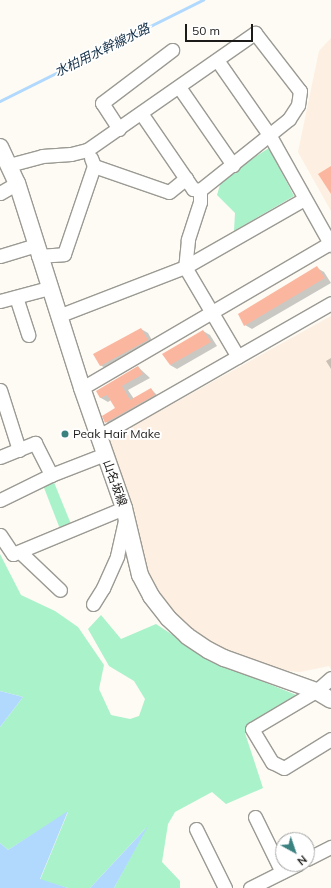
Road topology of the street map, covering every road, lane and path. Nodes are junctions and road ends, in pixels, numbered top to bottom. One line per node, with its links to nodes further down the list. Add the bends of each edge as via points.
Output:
1 (172, 50): 5 (street, via 102,103)
2 (217, 60): 3 (street); 6 (street); 6 (street, via 255,33 300,91 298,104 289,119)
3 (179, 87): 4 (street); 10 (street)
4 (141, 113): 5 (street); 12 (street)
5 (119, 129): 8 (street)
6 (270, 136): 10 (street); 16 (street)
7 (0, 147): 9 (main road, 山名坂線)
8 (87, 150): 9 (street, via 42,156); 11 (street)
9 (9, 165): 13 (main road, 山名坂線)
10 (233, 165): 14 (street)
11 (94, 166): 12 (street, via 169,192); 18 (street, via 64,254)
12 (186, 178): 14 (street, via 194,189)
13 (17, 183): 15 (street); 18 (main road, 山名坂線)
14 (200, 190): 20 (street, via 200,202 188,240)
15 (0, 193)
16 (304, 199): 17 (street); 20 (street)
17 (330, 244): 25 (street)
18 (37, 250): 19 (street); 21 (main road, 山名坂線)
19 (0, 256)
20 (184, 267): 25 (street); 26 (street)
21 (49, 288): 22 (street); 26 (main road, 山名坂線)
22 (16, 297): 23 (street); 27 (street)
23 (0, 301)
24 (331, 303): 28 (street)
25 (210, 312): 28 (street); 29 (street)
26 (58, 316): 29 (main road, 山名坂線)
27 (28, 335)
28 (238, 357): 32 (street)
29 (82, 388): 32 (main road, 山名坂線)
30 (0, 390): 31 (street)
31 (6, 426): 33 (street)
32 (98, 436): 34 (main road, 山名坂線)
33 (19, 450): 35 (street); 36 (street, via 35,444)
34 (104, 454): 36 (street); 38 (main road, 山名坂線)
35 (0, 457)
36 (51, 475): 37 (street)
37 (0, 500)
38 (125, 511): 40 (street); 42 (street, via 116,556 103,588); 44 (main road, 山名坂線, via 140,575 151,596 168,618 187,636 224,658)
39 (0, 535): 40 (street, via 13,554)
40 (20, 552): 41 (street)
41 (60, 590)
42 (92, 604)
43 (331, 678): 44 (street)
44 (316, 690): 45 (main road, 山名坂線); 46 (street, via 252,729 272,762 284,768)
45 (331, 700)
46 (331, 739)
47 (255, 817): 51 (street)
48 (196, 828): 53 (street)
49 (331, 848): 50 (street)
50 (315, 855)
51 (275, 858)
52 (282, 872): 54 (street)
53 (225, 888)
54 (250, 888)

